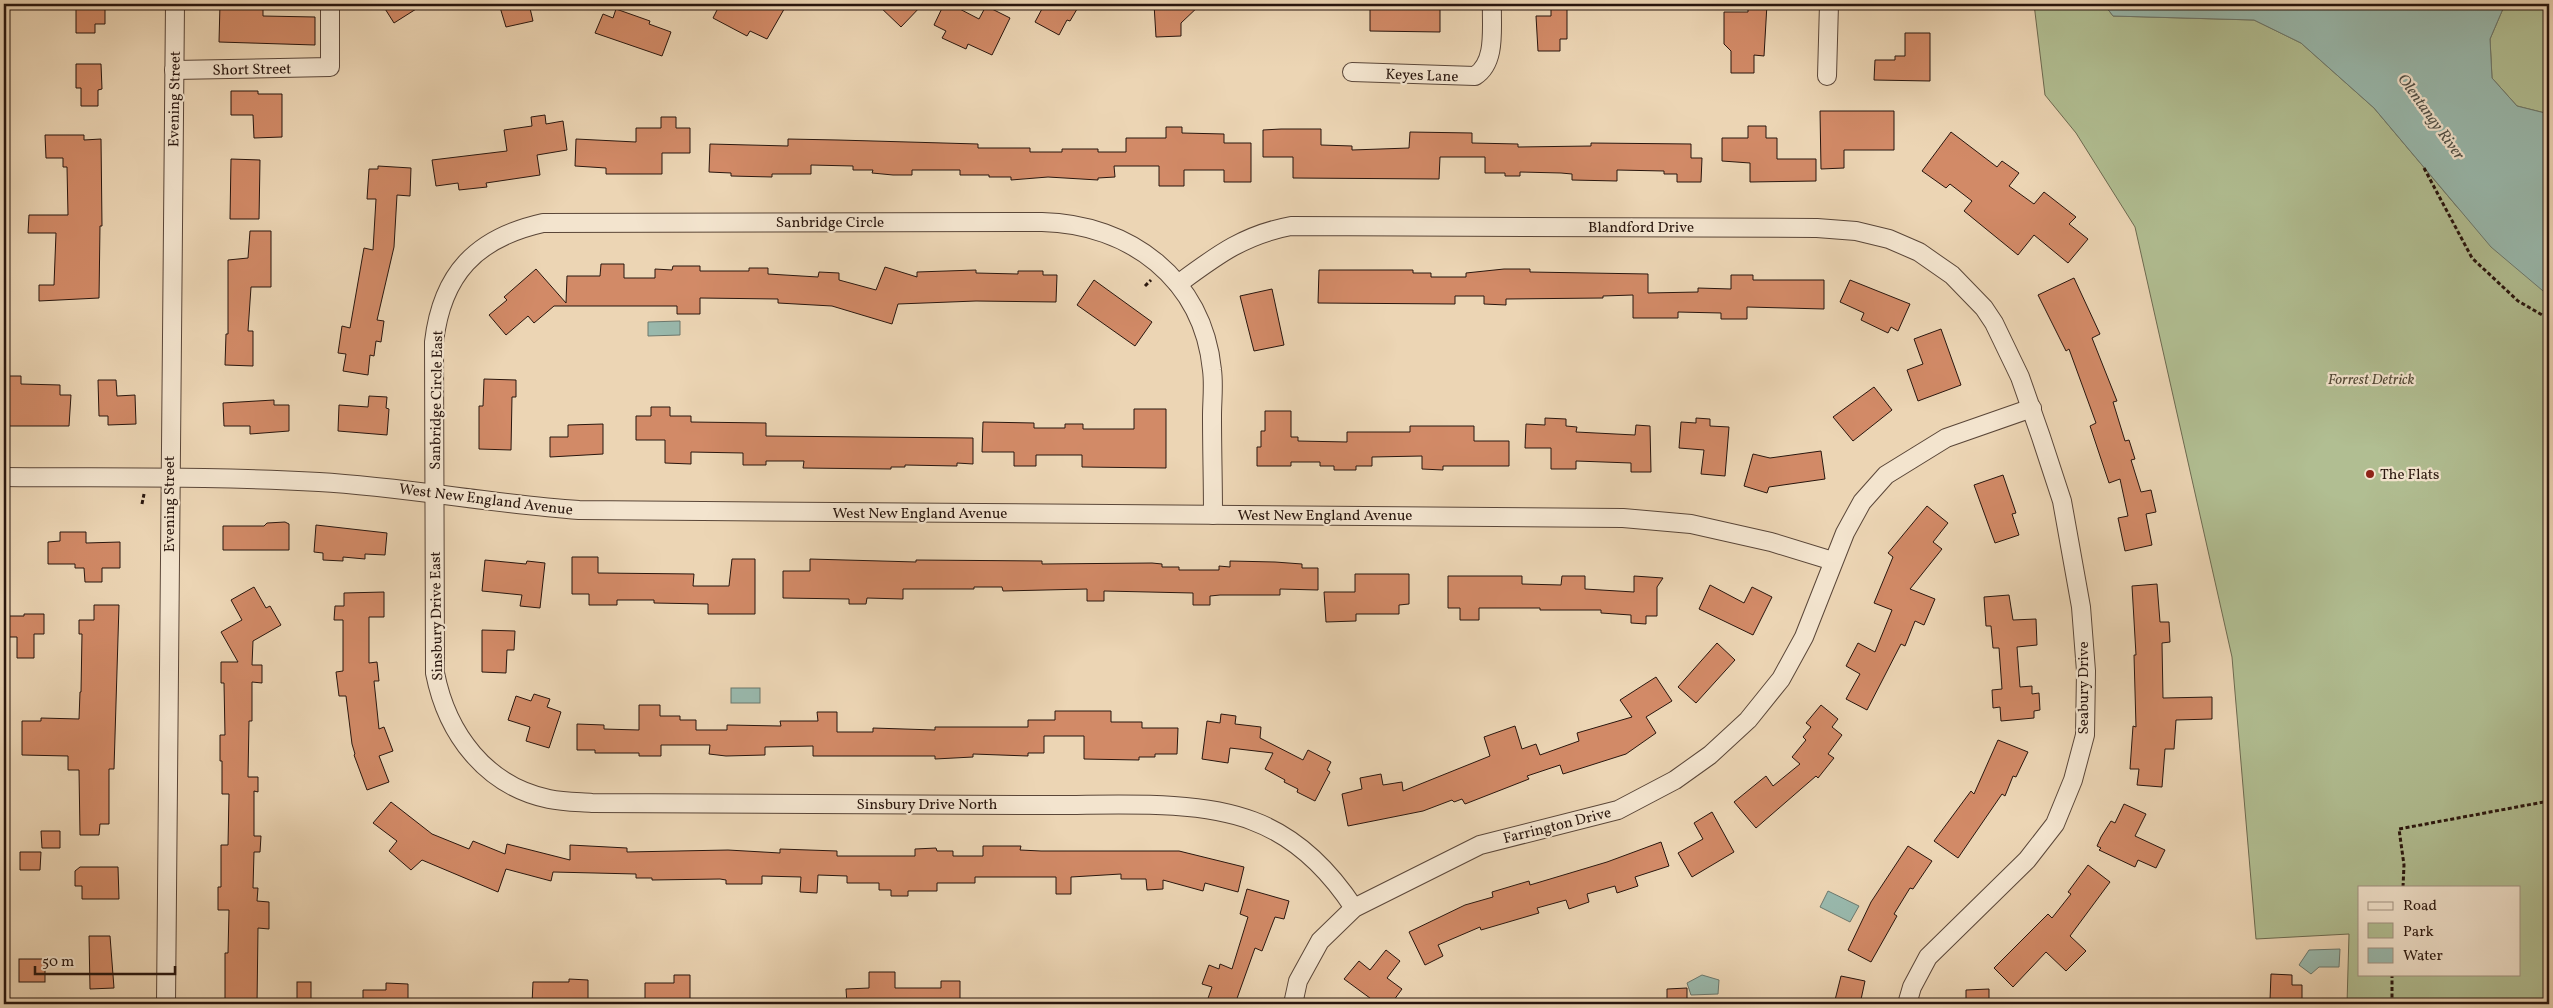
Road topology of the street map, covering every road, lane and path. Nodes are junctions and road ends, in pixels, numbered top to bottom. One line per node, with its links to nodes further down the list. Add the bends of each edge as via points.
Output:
1 (174, 4): 5 (street, Evening Street)
2 (330, 4): 5 (street, Short Street, via 330,68)
3 (1492, 4): 6 (street, Keyes Lane, via 1491,46 1487,63 1475,76)
4 (1829, 4): 7 (street)
5 (174, 70): 16 (street, Evening Street)
6 (1352, 72)
7 (1827, 76)
8 (2424, 168): 13 (path, via 2472,258 2518,301)
9 (471, 257): 11 (street, Sanbridge Circle, via 490,241 515,229 543,223 1064,223 1117,236 1152,258); 17 (street, Sanbridge Circle East, via 456,273 437,317 434,342)
10 (1152, 280): 12 (path)
11 (1178, 284): 14 (street, Blandford Drive, via 1244,239 1291,226 1808,228 1856,231 1889,239 1918,252 1952,275 1971,293 1994,323); 20 (street, Sanbridge Circle, via 1195,310 1206,339 1212,370)
12 (1145, 286)
13 (2549, 319)
14 (2032, 408): 21 (street, Farrington Drive, via 1946,438 1886,475 1862,502); 29 (street, Seabury Drive, via 2062,501 2080,607 2086,671 2085,735 2073,780 2055,824 2027,860 1928,957)
15 (4, 477): 16 (street, West New England Avenue)
16 (169, 479): 17 (street, West New England Avenue, via 318,482); 27 (street, Evening Street)
17 (435, 493): 20 (street, West New England Avenue, via 528,507 579,510); 22 (street, Sinsbury Drive East, via 435,673 449,720)
18 (144, 494): 19 (path)
19 (142, 504)
20 (1213, 515): 21 (street, West New England Avenue, via 1623,518 1691,524 1771,542)
21 (1833, 561): 25 (street, Farrington Drive, via 1804,637 1781,679 1748,720 1710,755 1675,780 1618,810 1480,845)
22 (475, 758): 25 (street, Sinsbury Drive North, via 503,780 526,792 550,800 575,802 1207,808 1253,821 1294,842 1318,862)
23 (2549, 801): 24 (path, via 2398,828 2404,865)
24 (2403, 886)
25 (1354, 908): 28 (street, Farrington Drive, via 1320,941 1298,981)
26 (2392, 976): 30 (path)
27 (166, 1004)
28 (1293, 1004)
29 (1906, 1004)
30 (2392, 1004)

